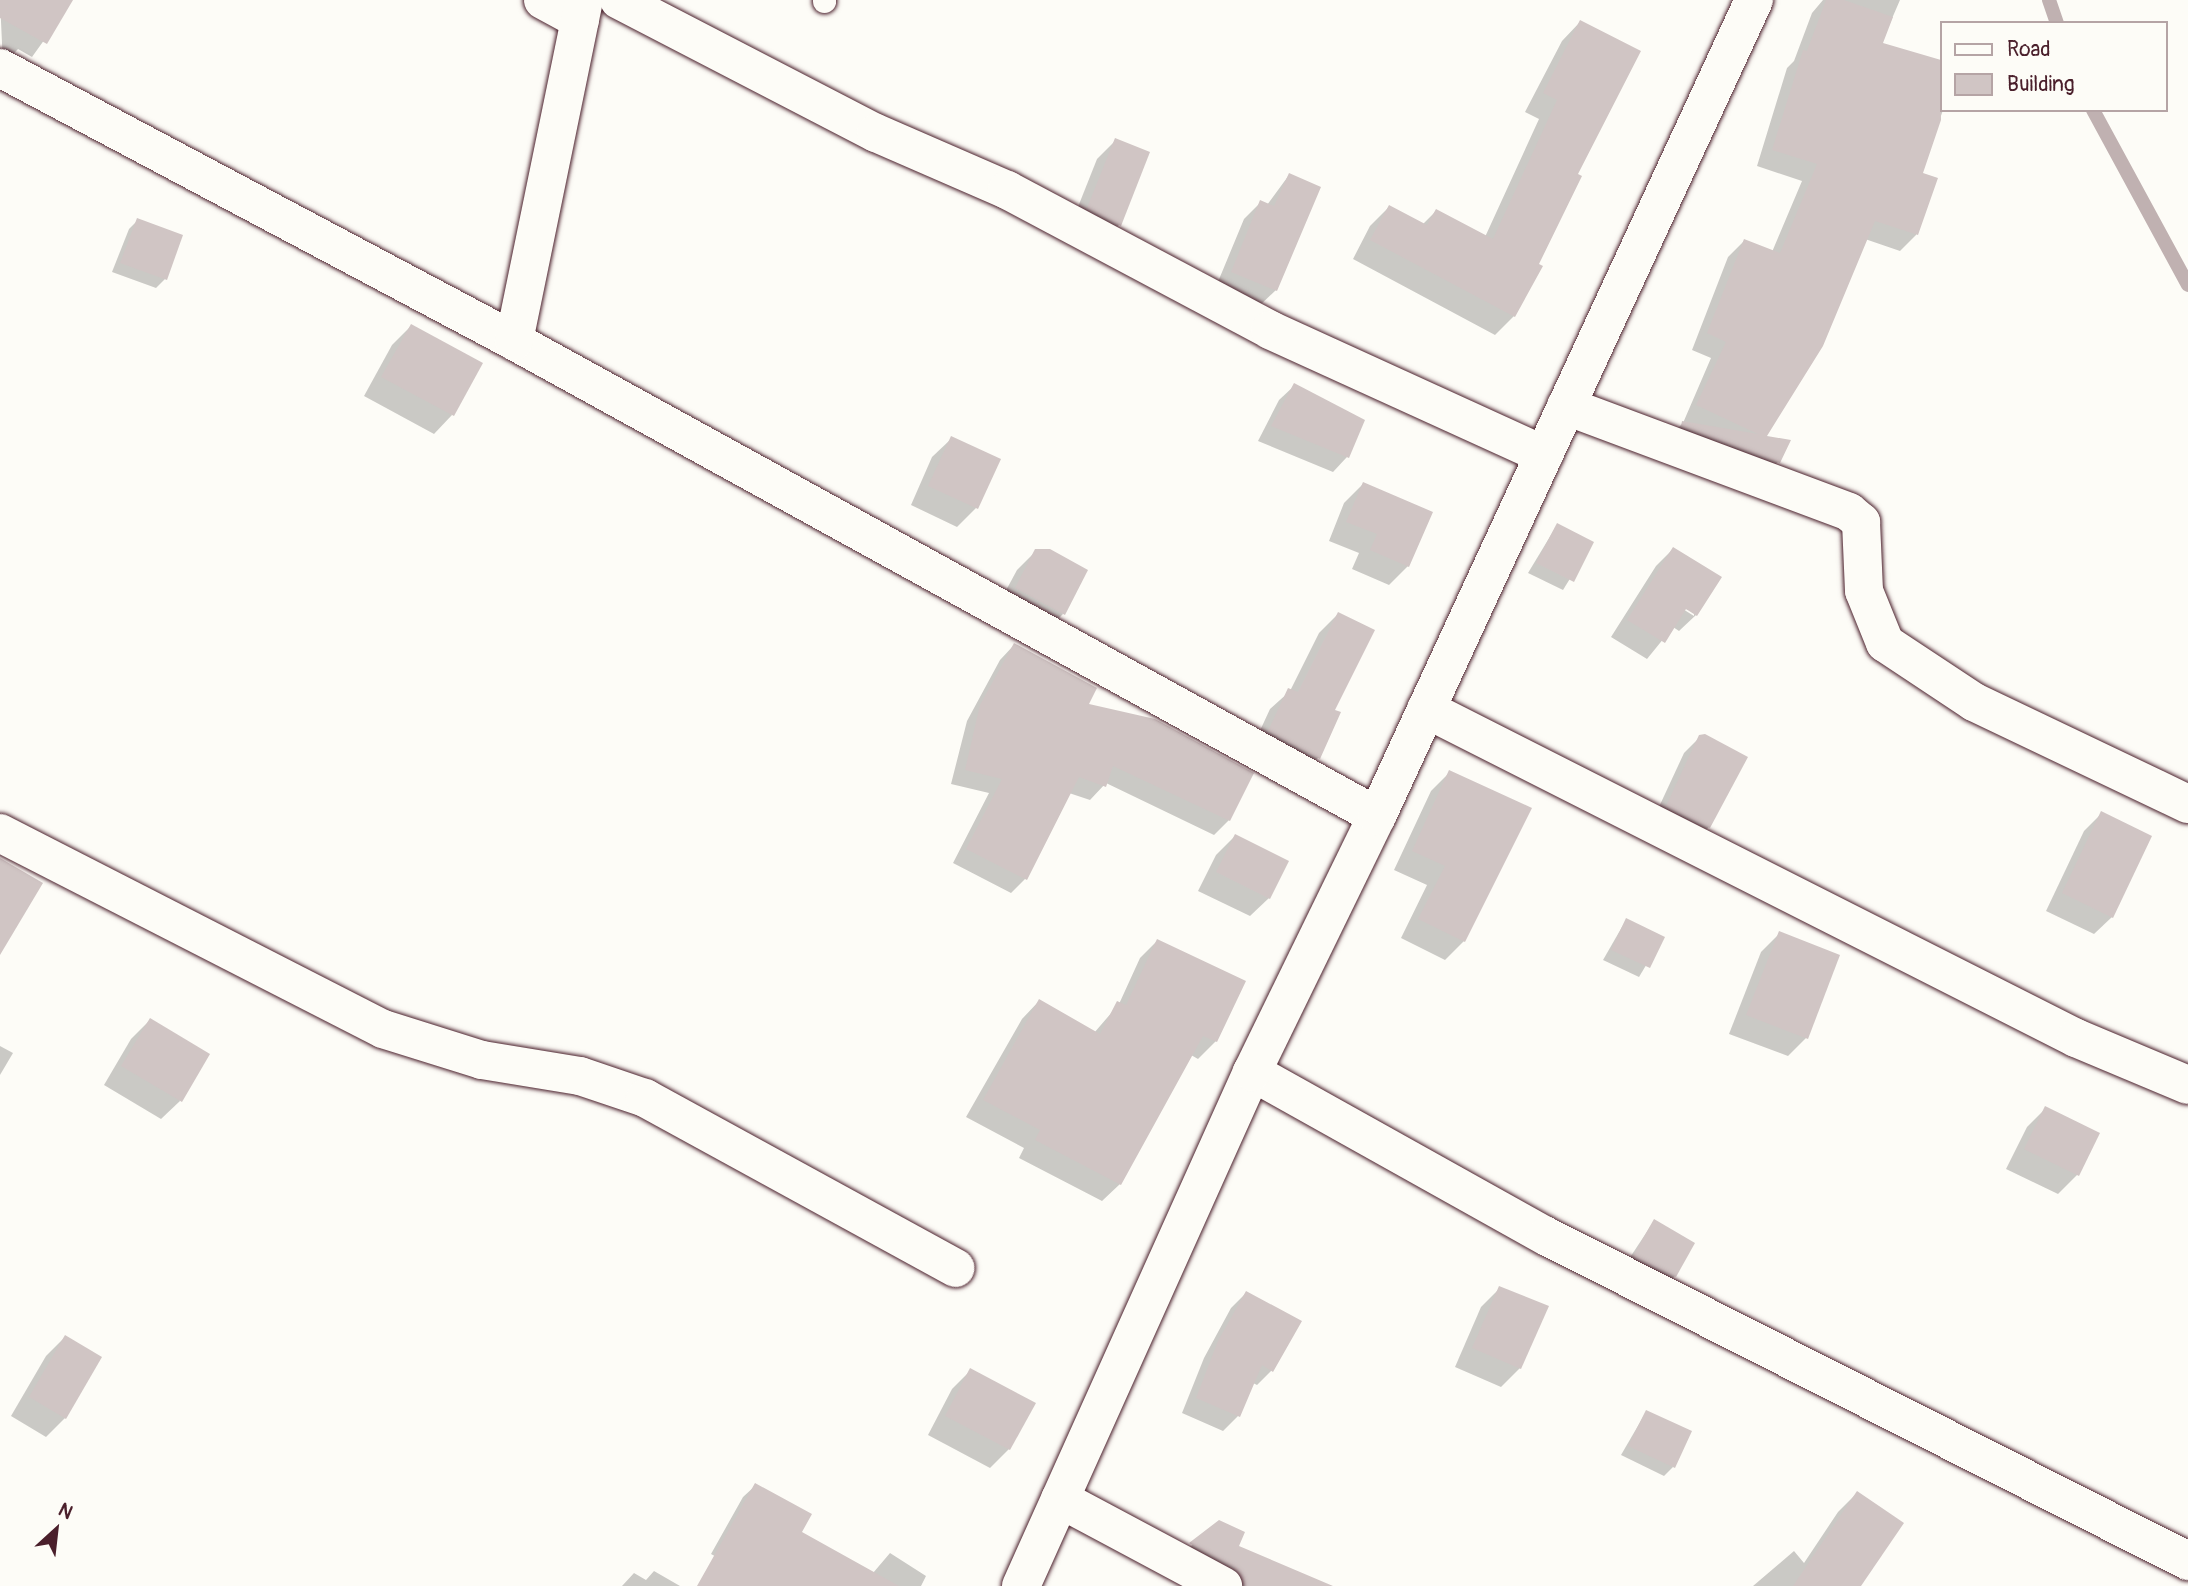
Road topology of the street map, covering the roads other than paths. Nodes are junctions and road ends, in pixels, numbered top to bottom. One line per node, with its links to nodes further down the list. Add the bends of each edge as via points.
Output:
1 (543, 0): 4 (street)
2 (619, 0): 8 (street, via 876,133 1007,190 1270,330)
3 (1754, 0): 7 (street)
4 (582, 10): 6 (street)
5 (0, 68): 6 (street)
6 (514, 341): 11 (street)
7 (1566, 405): 8 (street); 10 (street, via 1849,512 1861,522 1864,591 1885,643 1974,702)
8 (1544, 455): 9 (street)
9 (1426, 709): 11 (street); 14 (street, via 2076,1038)
10 (2188, 804)
11 (1377, 816): 13 (street)
12 (0, 833): 15 (street, via 383,1029 482,1060 580,1076 645,1098)
13 (1252, 1072): 16 (street); 17 (street, via 1546,1236)
14 (2188, 1085)
15 (956, 1268)
16 (1060, 1499): 18 (street); 19 (street)
17 (2188, 1561)
18 (1021, 1586)
19 (1223, 1586)

